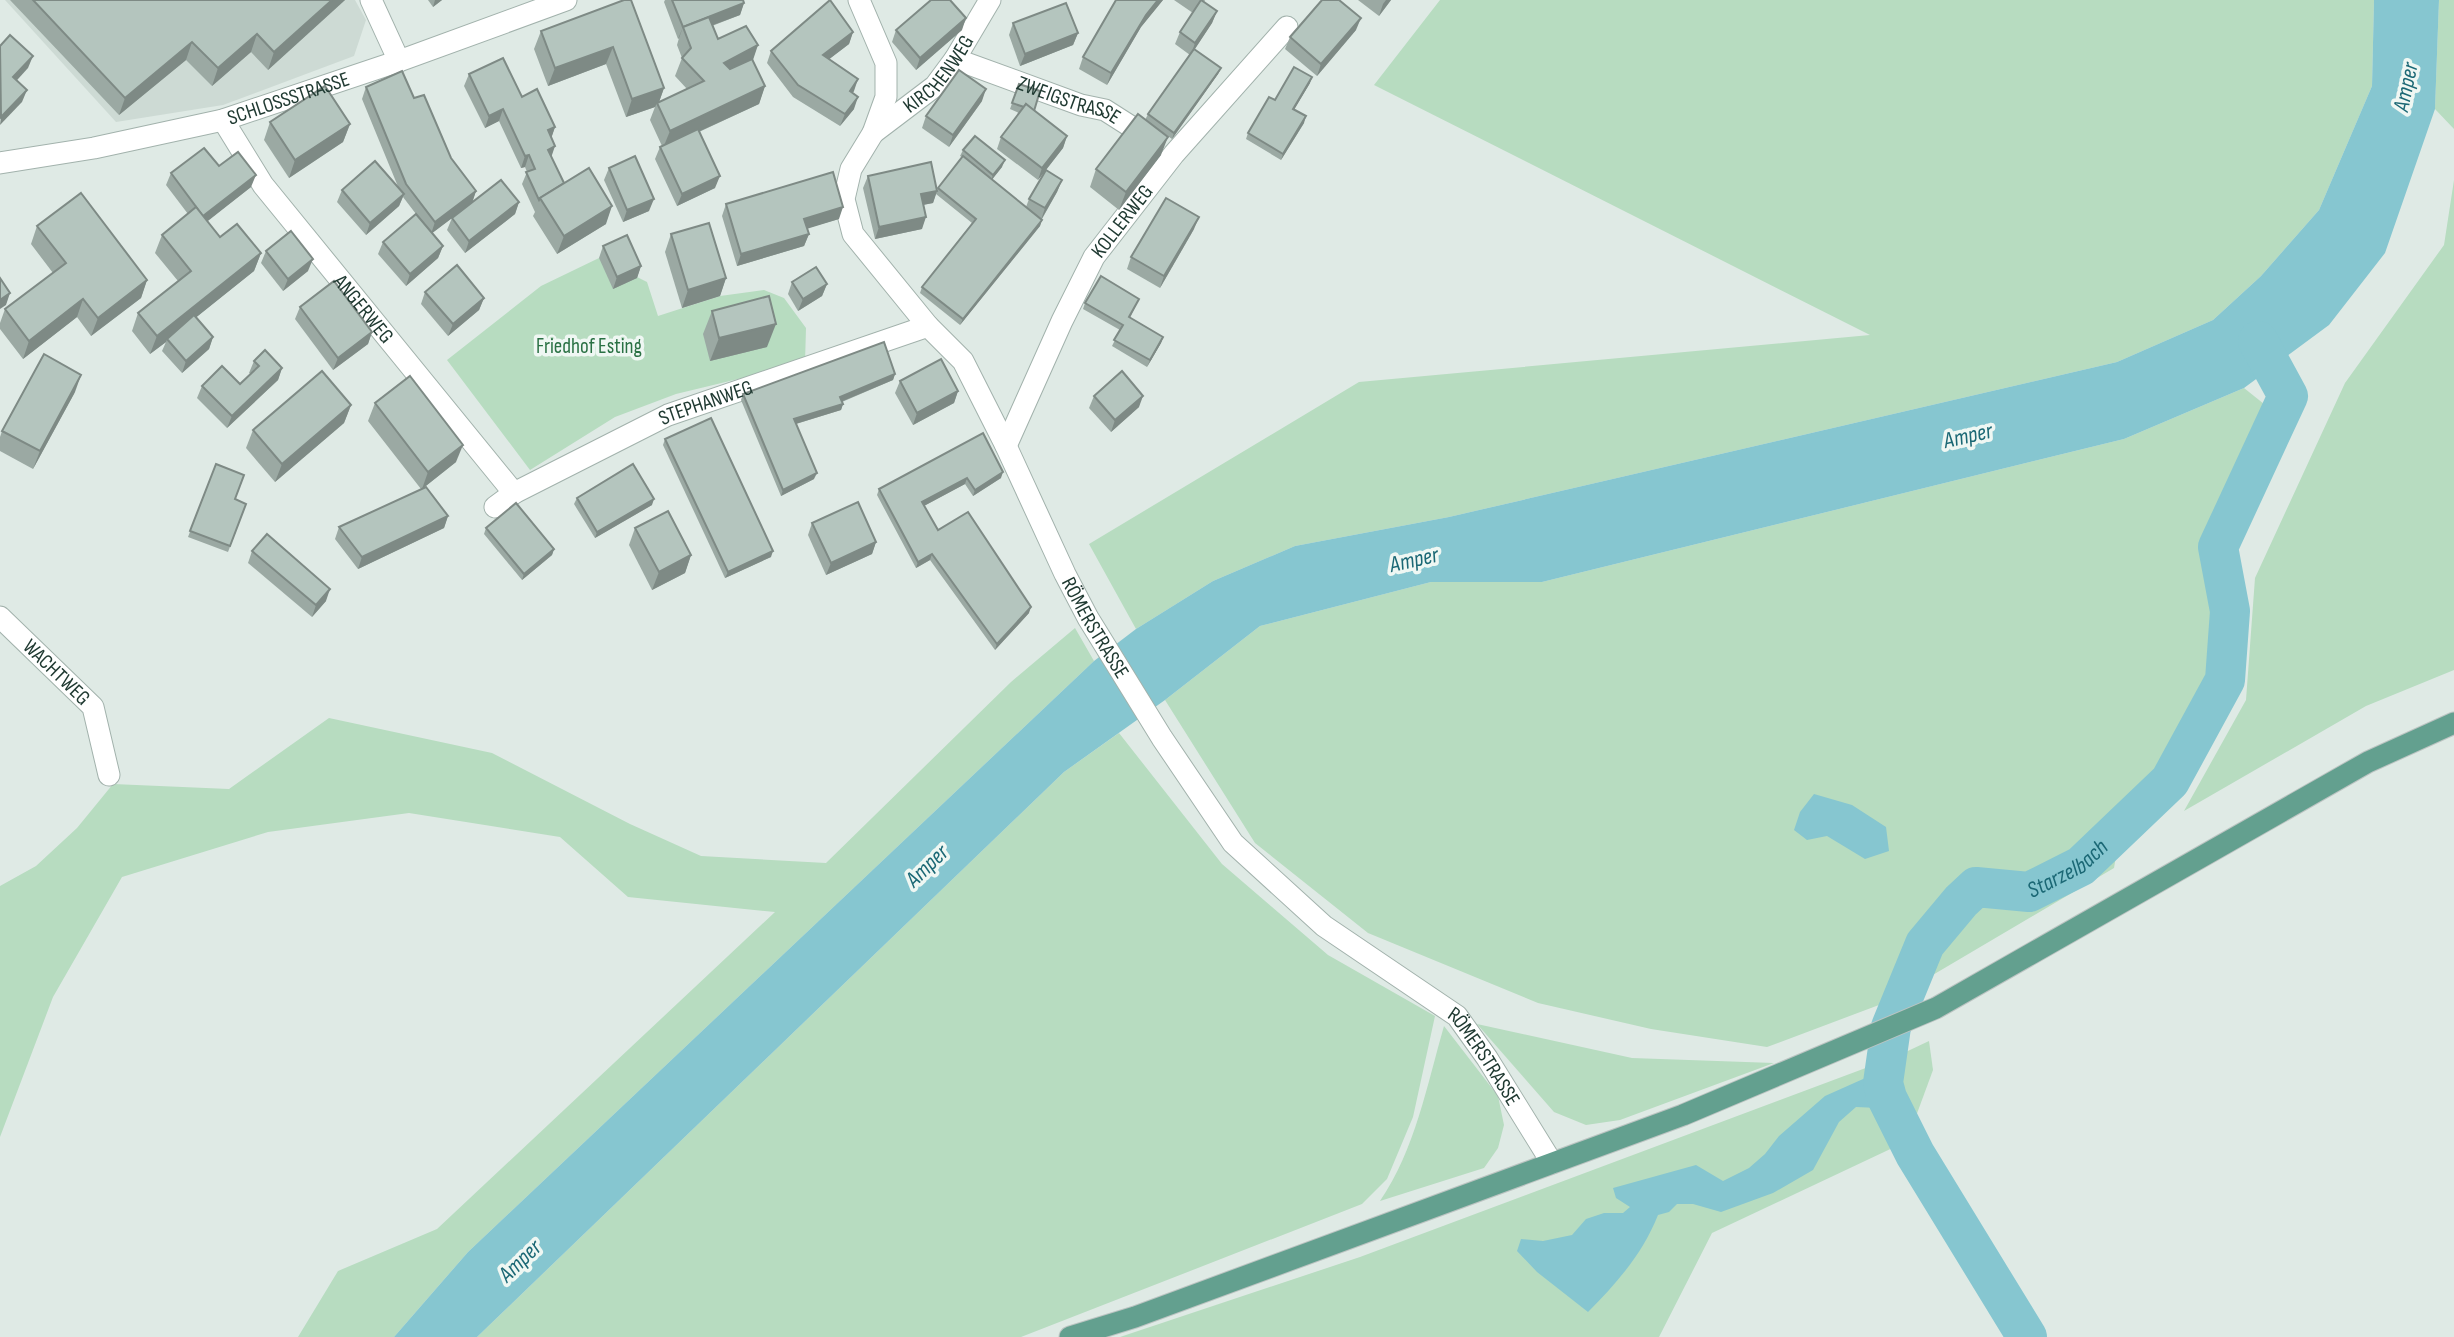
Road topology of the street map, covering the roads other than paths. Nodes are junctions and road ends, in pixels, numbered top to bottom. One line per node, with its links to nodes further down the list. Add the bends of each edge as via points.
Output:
1 (371, 0): 7 (street)
2 (566, 0): 7 (street, SCHLOSSSTRASSE)
3 (859, 0): 9 (street, RÖMERSTRASSE, via 886,63 886,97)
4 (990, 0): 6 (street, KIRCHENWEG)
5 (1287, 27): 10 (street, KOLLERWEG)
6 (955, 59): 9 (street, KIRCHENWEG, via 935,86); 10 (street, ZWEIGSTRASSE, via 1105,110)
7 (399, 61): 8 (street, SCHLOSSSTRASSE)
8 (223, 120): 11 (street, SCHLOSSSTRASSE); 14 (street, ANGERWEG, via 263,185)
9 (873, 133): 12 (street, RÖMERSTRASSE, via 851,169 844,199 853,234)
10 (1174, 154): 13 (street, KOLLERWEG, via 1094,257)
11 (0, 163)
12 (928, 326): 13 (street, RÖMERSTRASSE, via 964,361); 14 (street, STEPHANWEG, via 668,415)
13 (1006, 446): 19 (street, RÖMERSTRASSE, via 1088,618 1233,844 1324,926 1457,1016)
14 (514, 493): 15 (street, STEPHANWEG)
15 (495, 507)
16 (0, 617): 18 (street, WACHTWEG, via 93,707)
17 (2454, 723): 19 (main road, via 2368,762 1936,1008 1683,1115)
18 (109, 775)
19 (1552, 1163): 20 (main road)
20 (1070, 1337)

